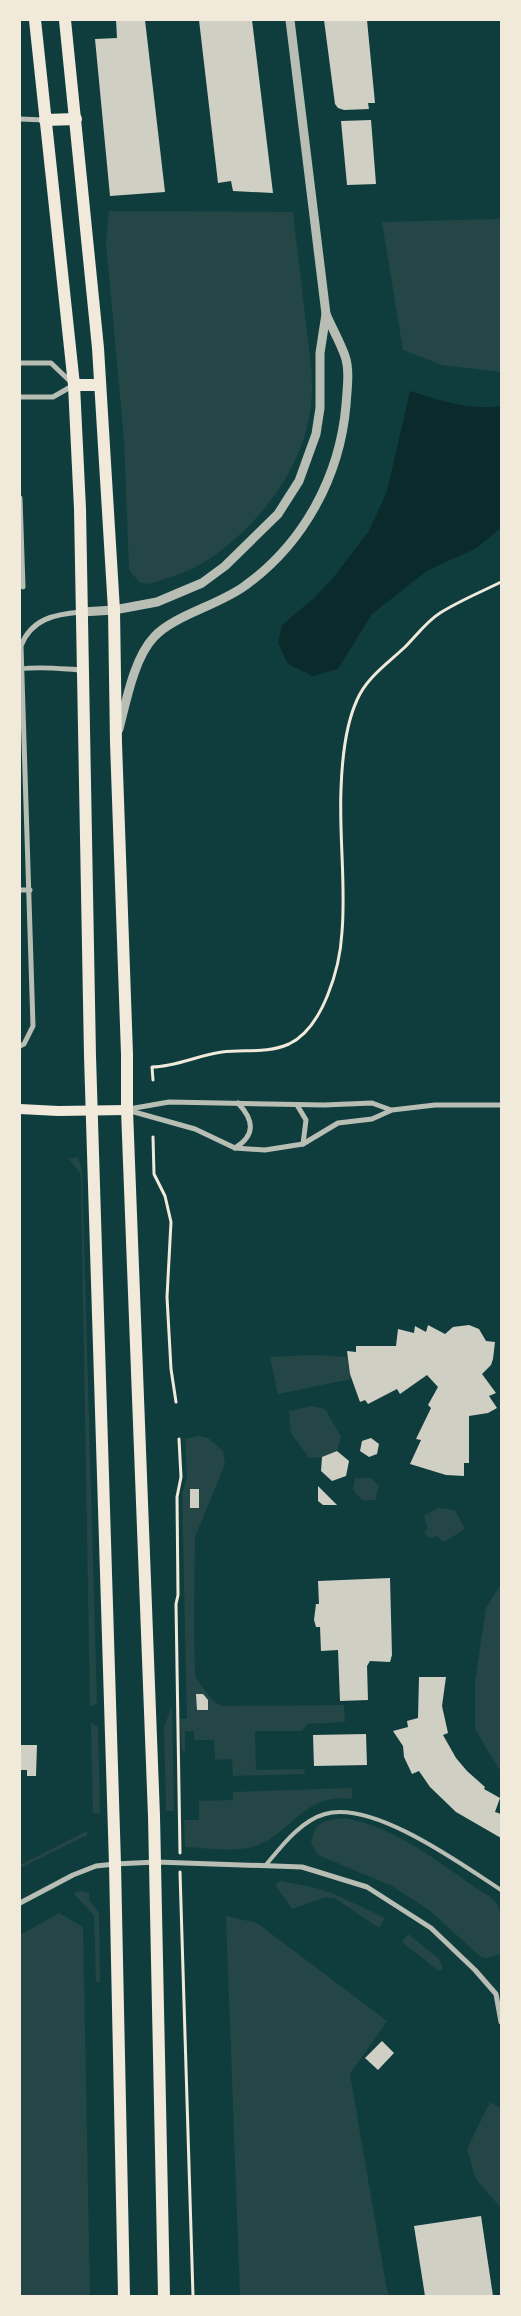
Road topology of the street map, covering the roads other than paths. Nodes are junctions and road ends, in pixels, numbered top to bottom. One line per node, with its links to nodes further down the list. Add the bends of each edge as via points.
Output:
1 (35, 20): 6 (main road)
2 (65, 20): 5 (main road)
3 (290, 20): 7 (street)
4 (20, 119): 6 (street)
5 (76, 119): 6 (main road); 9 (main road)
6 (45, 120): 10 (main road)
7 (326, 314): 14 (street, via 320,353 320,408 316,434 300,481 278,514 225,566 202,582 157,602); 18 (street, via 345,357 347,378 339,451 326,487 308,519 268,568 228,598 170,625 153,638 134,673)
8 (20, 363): 10 (street, via 51,364)
9 (100, 384): 10 (main road); 14 (main road)
10 (74, 386): 11 (street, via 53,397); 15 (main road)
11 (20, 397)
12 (20, 498): 13 (street)
13 (22, 587)
14 (114, 610): 15 (street); 18 (main road)
15 (82, 612): 16 (street, via 47,619 26,633 21,646); 17 (main road)
16 (22, 669): 17 (street); 20 (street)
17 (84, 670): 26 (main road)
18 (116, 743): 27 (main road)
19 (20, 890): 20 (street)
20 (30, 890): 21 (street, via 33,1026)
21 (22, 1045)
22 (238, 1104): 23 (street); 27 (street, via 169,1102); 30 (street, via 249,1118 250,1132 246,1141)
23 (297, 1104): 28 (street, via 372,1103); 29 (street, via 306,1120)
24 (501, 1105): 28 (street, via 435,1105)
25 (20, 1109): 26 (main road)
26 (92, 1110): 27 (main road); 32 (main road)
27 (127, 1110): 30 (street, via 195,1130); 31 (main road)
28 (392, 1110): 29 (street, via 372,1119 338,1123)
29 (303, 1144): 30 (street, via 265,1150)
30 (234, 1148)
31 (156, 1862): 32 (street); 33 (street); 40 (main road)
32 (115, 1864): 35 (street, via 96,1866 73,1875); 39 (main road)
33 (264, 1866): 34 (lane, via 303,1826 324,1814 356,1813 402,1829); 37 (street, via 302,1867 367,1888 432,1928)
34 (501, 1890)
35 (20, 1903)
36 (501, 1990): 37 (lane)
37 (498, 1995): 38 (street)
38 (501, 2022)
39 (124, 2296)
40 (164, 2296)

